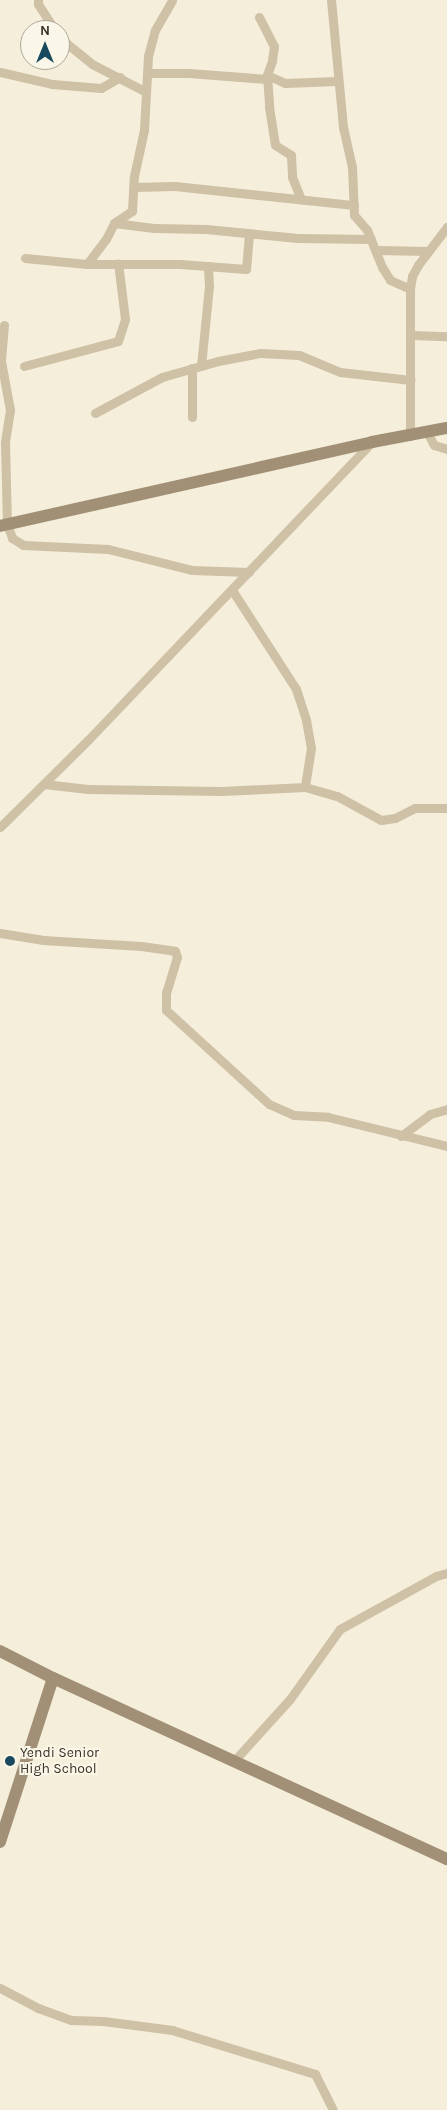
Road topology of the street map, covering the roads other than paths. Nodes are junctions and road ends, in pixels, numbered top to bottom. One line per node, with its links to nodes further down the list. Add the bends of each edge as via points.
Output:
1 (38, 0): 5 (street)
2 (331, 0): 11 (street)
3 (172, 2): 8 (street, via 155,30 148,56)
4 (259, 17): 10 (street, via 274,46)
5 (48, 20)
6 (70, 46): 9 (street, via 92,64)
7 (0, 72): 9 (street, via 52,84 101,88)
8 (148, 73): 10 (street); 12 (street)
9 (120, 77): 12 (street)
10 (267, 77): 11 (street, via 285,83); 14 (street, via 275,145 291,156 292,177)
11 (337, 81): 15 (street, via 352,167)
12 (146, 92): 13 (street, via 144,130)
13 (134, 187): 14 (street, via 175,186); 16 (street, via 132,211)
14 (301, 199): 15 (street)
15 (354, 205): 19 (street, via 354,215)
16 (114, 223): 18 (street); 24 (street)
17 (447, 227): 21 (street)
18 (249, 235): 19 (street, via 344,240); 25 (street, via 246,269)
19 (371, 238): 20 (street)
20 (377, 250): 21 (street); 26 (street, via 390,280)
21 (428, 251): 26 (street, via 412,276)
22 (25, 258): 24 (street)
23 (118, 263): 24 (street); 25 (street); 30 (street, via 126,318 118,341)
24 (87, 264)
25 (208, 266): 31 (street, via 209,286)
26 (410, 288): 28 (street)
27 (4, 325): 40 (street, via 1,369 10,410 5,443)
28 (410, 335): 29 (street); 32 (street)
29 (447, 336)
30 (24, 366)
31 (197, 367): 32 (street, via 260,353 300,355 340,372); 33 (street, via 162,378); 34 (street)
32 (411, 380): 37 (street)
33 (95, 413)
34 (192, 417)
35 (447, 428): 36 (main road)
36 (427, 432): 37 (main road); 39 (street, via 434,445)
37 (410, 436): 38 (main road)
38 (372, 442): 40 (main road); 41 (street)
39 (447, 449)
40 (4, 525): 41 (street, via 12,538 23,545 108,548 192,570)
41 (249, 572): 42 (street)
42 (232, 590): 43 (street); 44 (street, via 296,689 311,748)
43 (44, 784): 44 (street, via 88,789 221,791); 46 (street)
44 (305, 787): 45 (street, via 337,796 381,820 395,818 415,808)
45 (447, 808)
46 (0, 827)
47 (0, 934): 49 (street, via 175,951 177,957 166,993 166,1010 270,1104 294,1115 328,1117)
48 (447, 1109): 49 (street, via 430,1114)
49 (401, 1136): 50 (street)
50 (447, 1146)
51 (447, 1572): 54 (street, via 340,1629 290,1699)
52 (0, 1651): 53 (main road)
53 (53, 1678): 54 (main road); 55 (main road)
54 (234, 1762): 56 (main road)
55 (0, 1842)
56 (447, 1859)
57 (0, 1988): 58 (street, via 38,2008 71,2020 172,2030 315,2074)
58 (334, 2110)

